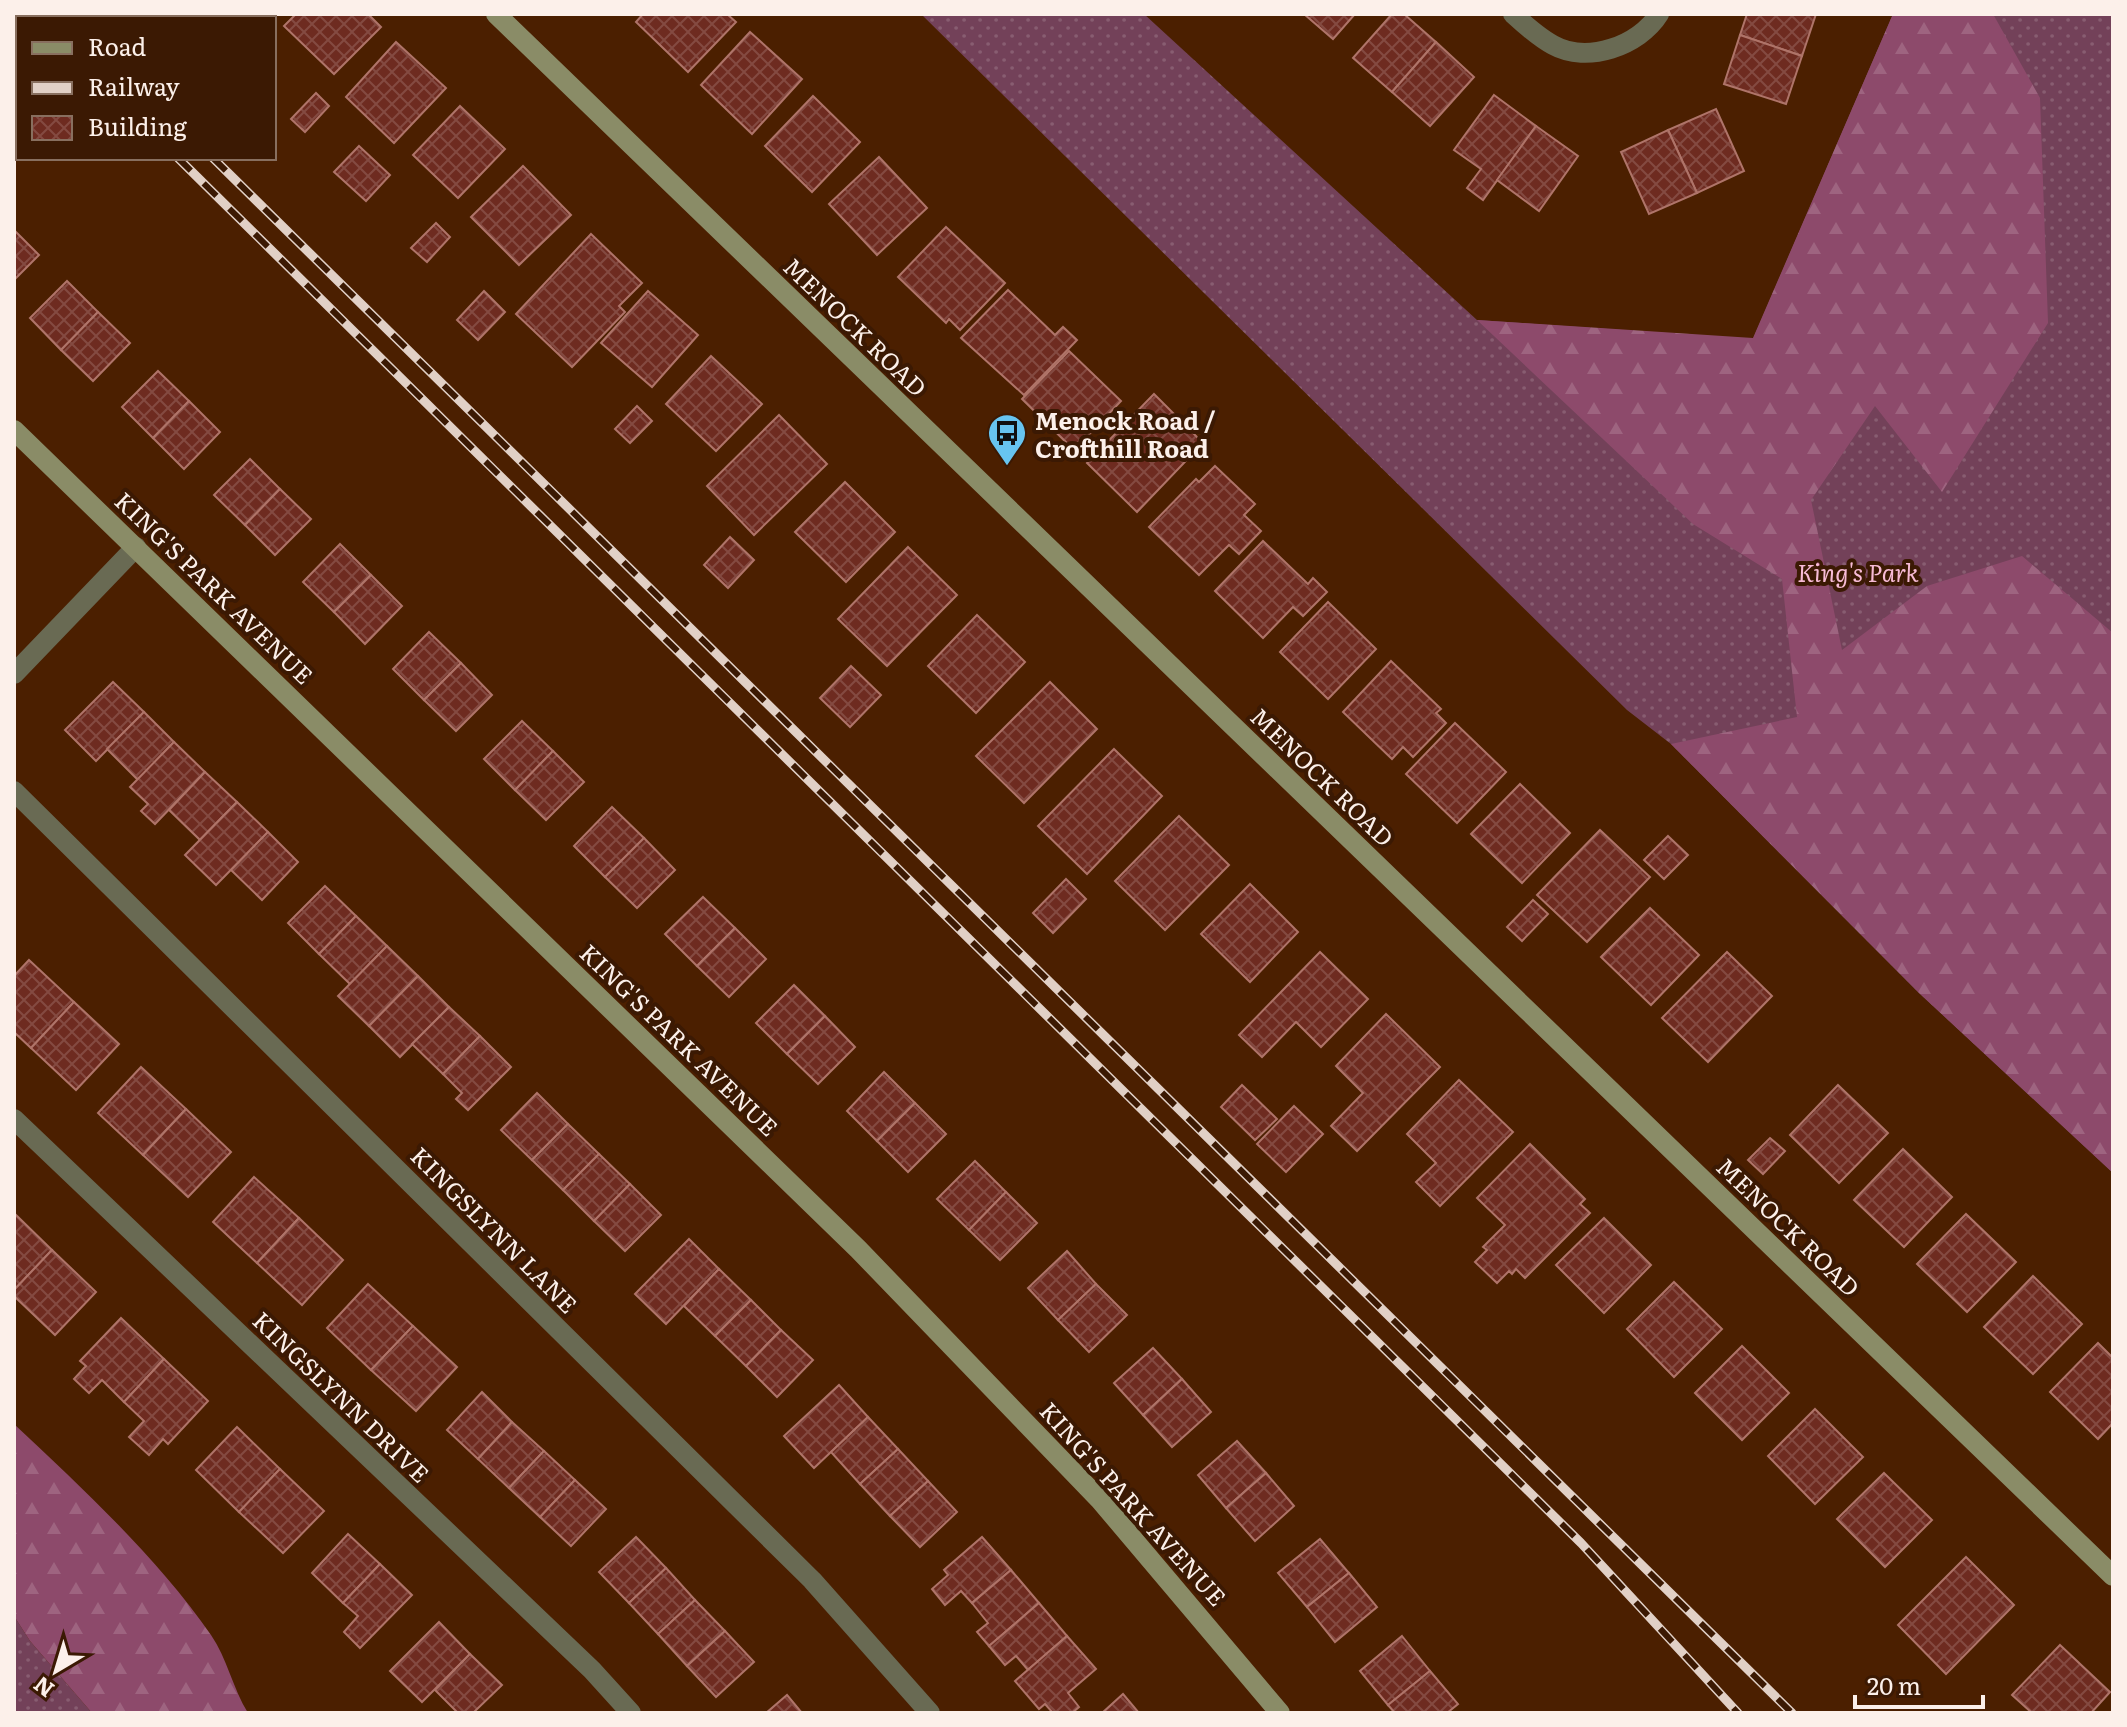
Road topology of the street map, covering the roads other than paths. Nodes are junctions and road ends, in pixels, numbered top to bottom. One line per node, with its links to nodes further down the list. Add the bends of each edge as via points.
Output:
1 (496, 14): 9 (street, MENOCK ROAD)
2 (1513, 14): 3 (street, via 1556,47 1584,52 1615,50 1652,25)
3 (1659, 14)
4 (14, 430): 5 (street, KING'S PARK AVENUE)
5 (136, 547): 6 (street); 12 (street, KING'S PARK AVENUE, via 858,1249 1100,1500)
6 (14, 674)
7 (14, 791): 11 (street, KINGSLYNN LANE, via 812,1580)
8 (14, 1119): 10 (street, KINGSLYNN DRIVE)
9 (2113, 1576)
10 (631, 1713)
11 (930, 1713)
12 (1280, 1713)

